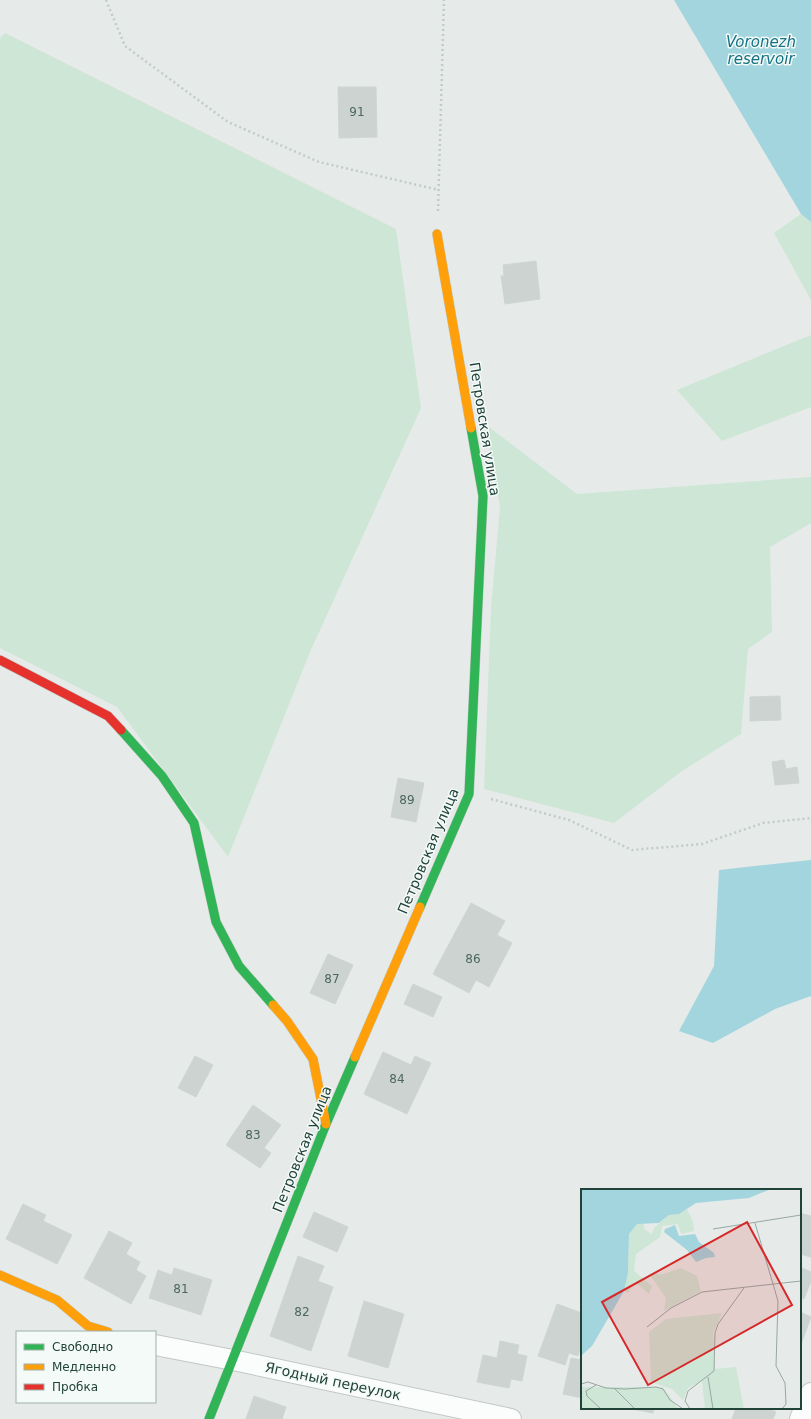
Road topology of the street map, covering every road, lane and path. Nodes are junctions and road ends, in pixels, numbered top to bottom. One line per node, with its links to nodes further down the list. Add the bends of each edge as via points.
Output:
1 (106, 0): 3 (path, via 124,46 228,122 319,162)
2 (444, 0): 3 (path)
3 (439, 190): 4 (path)
4 (437, 234): 6 (street, Петровская улица, via 483,496)
5 (0, 660): 8 (street, via 108,716 162,776 194,823 216,922 239,966 287,1021 313,1059)
6 (469, 794): 7 (path, via 569,820 632,850 702,844 763,823); 8 (street, Петровская улица)
7 (811, 818)
8 (326, 1124): 12 (street, Петровская улица)
9 (0, 1275): 10 (street, via 57,1300 88,1326)
10 (105, 1331)
11 (156, 1345): 12 (street, Ягодный переулок)
12 (233, 1360): 14 (street, Петровская улица); 15 (street, Ягодный переулок)
13 (811, 1393): 16 (street)
14 (209, 1419)
15 (511, 1419)
16 (800, 1419)

